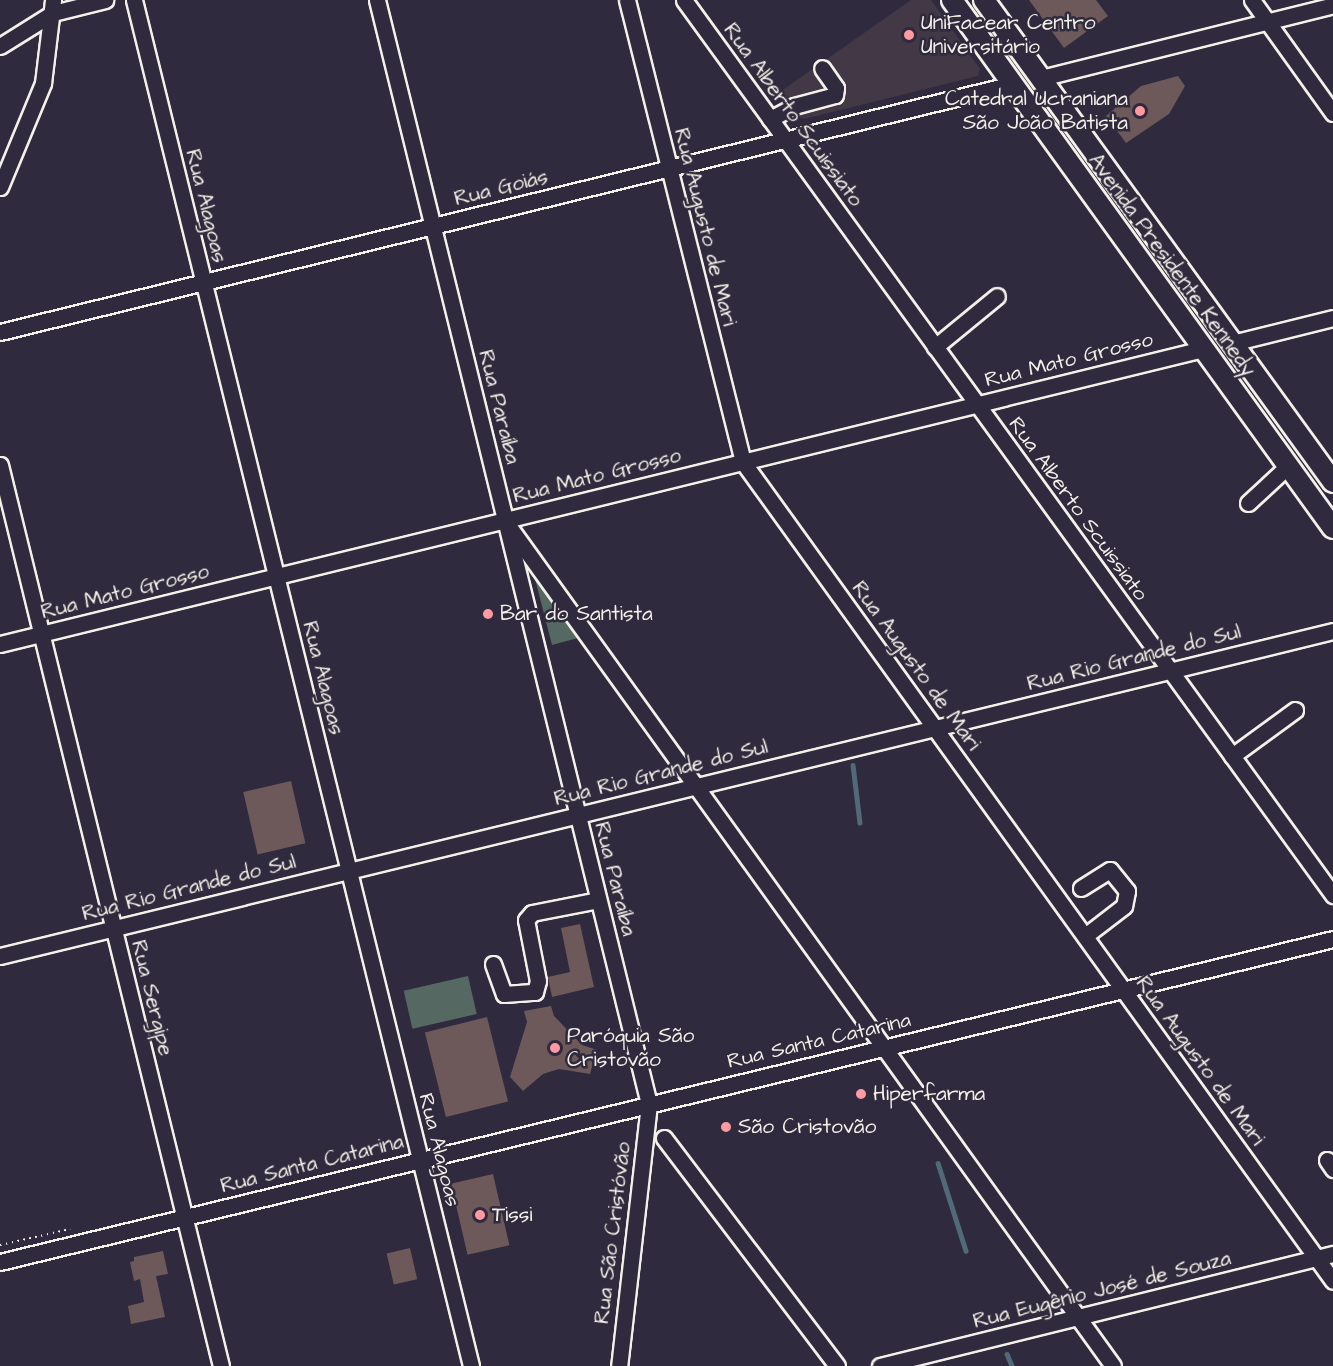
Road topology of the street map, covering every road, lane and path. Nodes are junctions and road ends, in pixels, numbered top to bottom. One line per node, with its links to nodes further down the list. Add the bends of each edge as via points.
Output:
1 (105, 0): 10 (street)
2 (134, 0): 24 (street, Rua Alagoas)
3 (377, 0): 23 (street, Rua Paraíba)
4 (627, 0): 19 (street, Rua Augusto de Mari)
5 (684, 0): 17 (street, Rua Alberto Scuissiato)
6 (952, 0): 15 (main road, Avenida Presidente Kennedy)
7 (984, 0): 14 (main road, Avenida Presidente Kennedy)
8 (1252, 0): 11 (street)
9 (1333, 5): 11 (street)
10 (53, 6): 12 (street); 20 (street, via 43,83)
11 (1267, 21): 14 (street); 16 (street)
12 (0, 46)
13 (822, 68): 17 (street, via 836,88 835,95 794,106)
14 (1041, 78): 21 (main road, Avenida Presidente Kennedy)
15 (1013, 84): 18 (street, Rua Goiás); 22 (main road, Avenida Presidente Kennedy)
16 (1333, 113)
17 (770, 119): 18 (street, Rua Alberto Scuissiato)
18 (785, 140): 19 (street, Rua Goiás); 29 (street, Rua Alberto Scuissiato)
19 (669, 168): 23 (street, Rua Goiás); 32 (street, Rua Augusto de Mari)
20 (0, 187)
21 (1136, 209): 22 (main road, via 1118,217); 28 (main road, Avenida Presidente Kennedy)
22 (1108, 216): 30 (main road, Avenida Presidente Kennedy)
23 (433, 226): 24 (street, Rua Goiás); 37 (street, Rua Paraíba)
24 (204, 283): 27 (street, Rua Goiás); 39 (street, Rua Alagoas)
25 (996, 296): 29 (street)
26 (1333, 318): 28 (street)
27 (0, 332)
28 (1232, 343): 35 (main road, Avenida Presidente Kennedy)
29 (935, 348): 31 (street, Rua Alberto Scuissiato)
30 (1203, 349): 31 (street, Rua Mato Grosso); 34 (main road, Avenida Presidente Kennedy)
31 (976, 405): 32 (street, Rua Mato Grosso); 43 (street, Rua Alberto Scuissiato)
32 (743, 462): 37 (street, Rua Mato Grosso); 45 (street, Rua Augusto de Mari)
33 (0, 465): 41 (street, Rua Sergipe)
34 (1288, 466): 36 (street); 38 (main road, Avenida Presidente Kennedy)
35 (1333, 482)
36 (1248, 503)
37 (505, 520): 39 (street, Rua Mato Grosso); 47 (street); 48 (street, Rua Paraíba)
38 (1333, 528)
39 (276, 576): 41 (street, Rua Mato Grosso); 49 (street, Rua Alagoas)
40 (1333, 631): 43 (street, Rua Rio Grande do Sul)
41 (41, 634): 42 (street, Rua Mato Grosso); 53 (street, Rua Sergipe)
42 (0, 644)
43 (1170, 671): 45 (street, Rua Rio Grande do Sul); 46 (street, Rua Alberto Scuissiato)
44 (1295, 710): 46 (street)
45 (935, 728): 47 (street, Rua Rio Grande do Sul); 54 (street, Rua Augusto de Mari)
46 (1232, 756): 51 (street, Rua Alberto Scuissiato)
47 (696, 786): 48 (street, Rua Rio Grande do Sul); 59 (street)
48 (578, 815): 49 (street, Rua Rio Grande do Sul); 52 (street, Rua Paraíba)
49 (349, 871): 53 (street, Rua Rio Grande do Sul); 62 (street, Rua Alagoas)
50 (1081, 888): 54 (street, via 1110,870 1127,891 1124,906)
51 (1333, 895)
52 (598, 900): 57 (street, via 532,914 526,920 538,981 535,992 504,994); 60 (street, Rua Paraíba)
53 (114, 929): 56 (street, Rua Rio Grande do Sul); 63 (street, Rua Sergipe)
54 (1085, 936): 58 (street, Rua Augusto de Mari)
55 (1333, 939): 58 (street, Rua Santa Catarina)
56 (0, 956)
57 (494, 964)
58 (1123, 990): 59 (street, Rua Santa Catarina); 65 (street, Rua Augusto de Mari)
59 (884, 1047): 60 (street, Rua Santa Catarina); 68 (street)
60 (649, 1104): 62 (street, Rua Santa Catarina); 71 (street, Rua São Cristóvão)
61 (664, 1138): 72 (street)
62 (420, 1160): 63 (street, Rua Santa Catarina); 70 (street, Rua Alagoas)
63 (184, 1216): 66 (street, Rua Santa Catarina); 69 (street, Rua Sergipe)
64 (1333, 1254): 65 (street, Rua Eugênio José de Souza)
65 (1316, 1258): 67 (street, Rua Augusto de Mari); 68 (street, Rua Eugênio José de Souza)
66 (0, 1262)
67 (1333, 1281)
68 (1078, 1317): 73 (street, Rua Eugênio José de Souza); 74 (street)
69 (221, 1366)
70 (471, 1366)
71 (618, 1366)
72 (837, 1366)
73 (880, 1366)
74 (1113, 1366)

